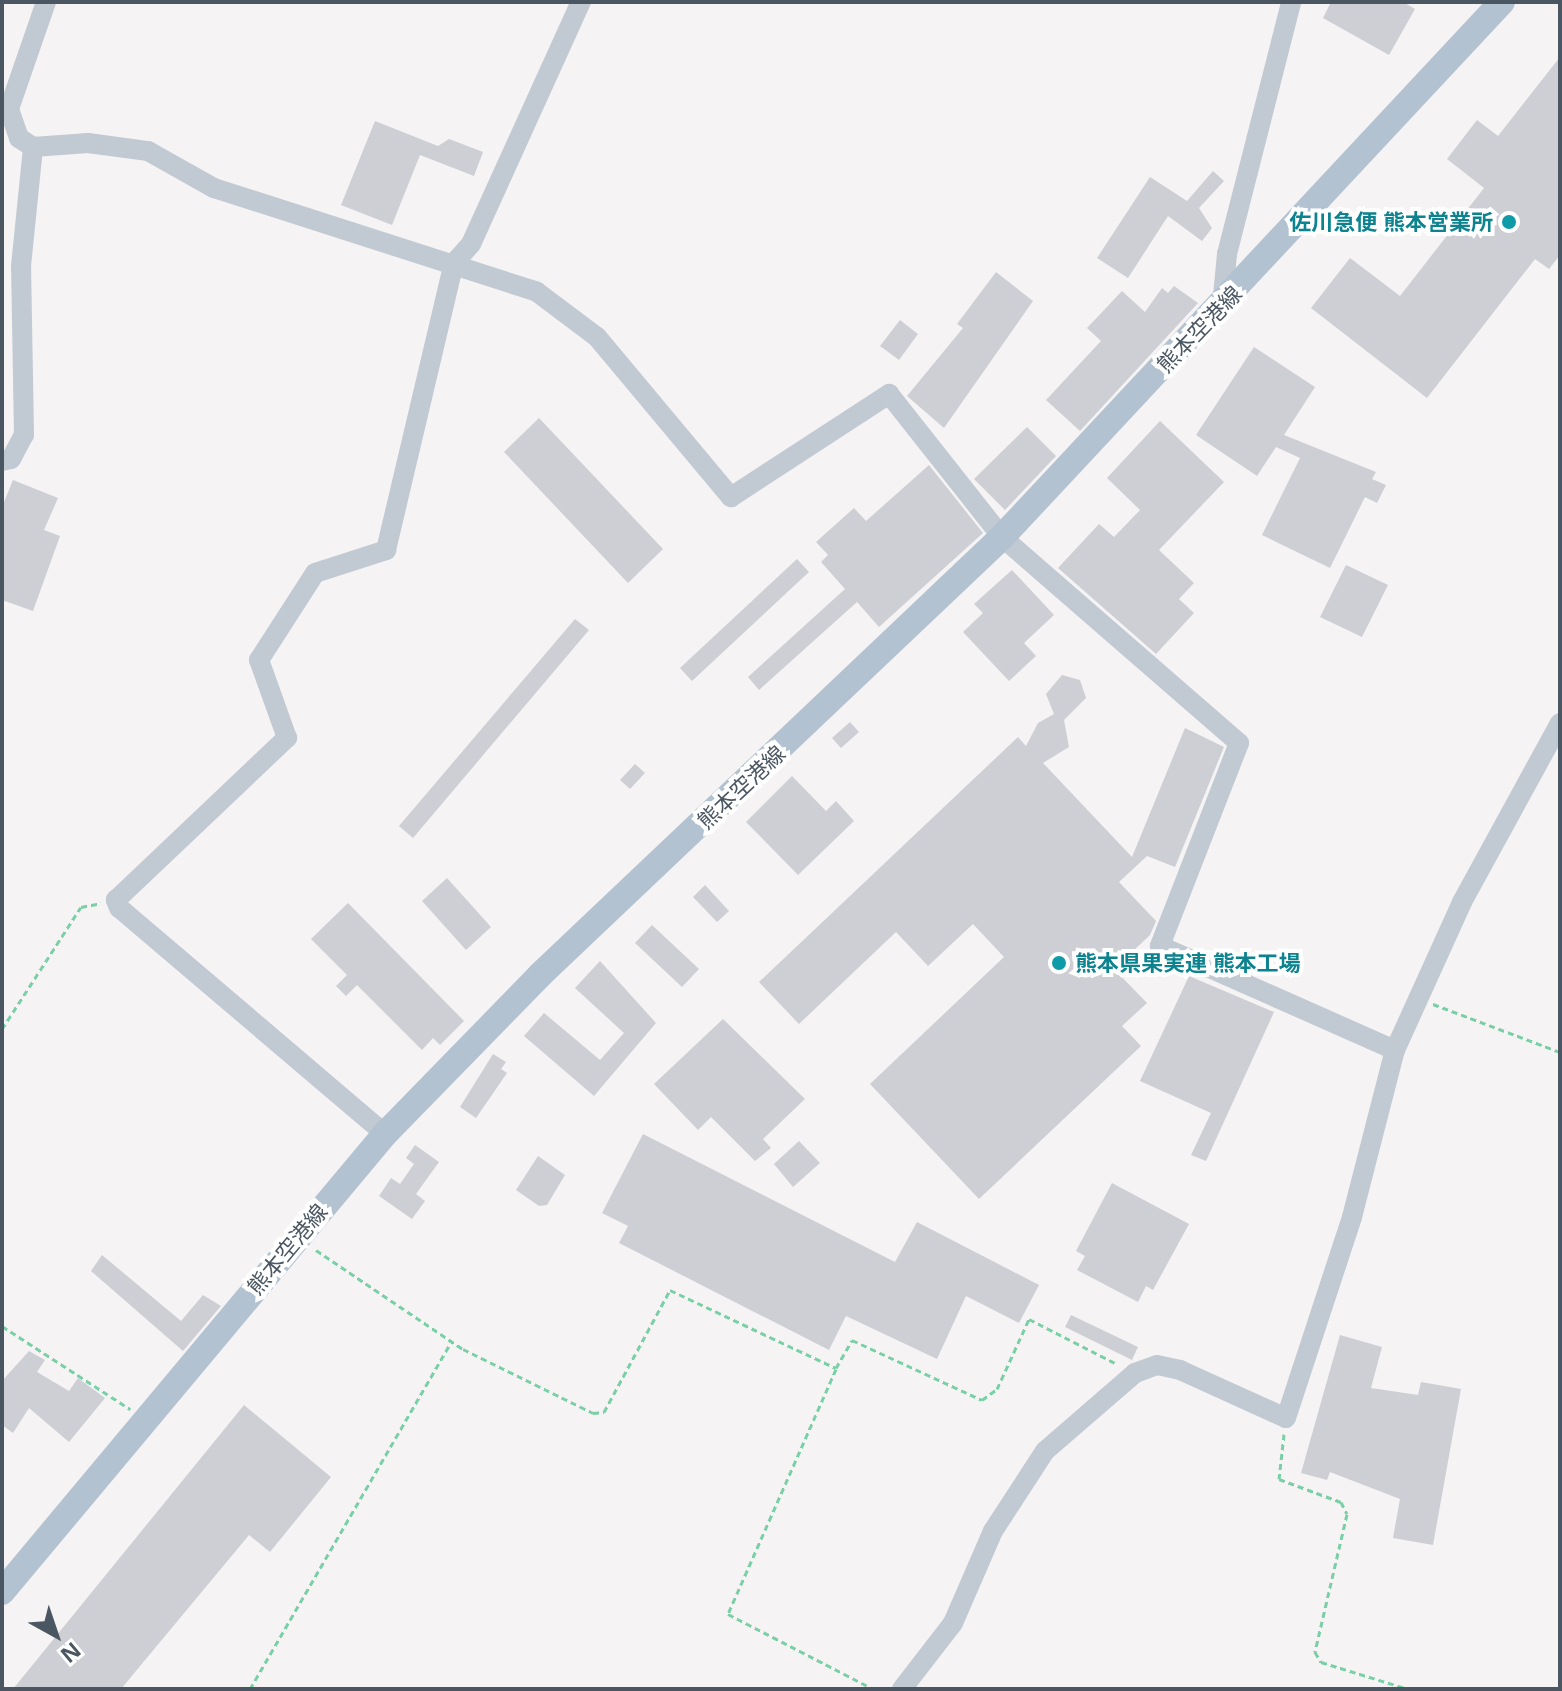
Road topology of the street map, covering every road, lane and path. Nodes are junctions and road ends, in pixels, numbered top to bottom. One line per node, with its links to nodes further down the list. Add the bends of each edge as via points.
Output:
1 (46, 2): 5 (street, via 9,109 19,138)
2 (581, 2): 6 (street, via 471,244)
3 (1291, 2): 7 (street, via 1230,240)
4 (1502, 2): 7 (main road, 熊本空港線)
5 (33, 147): 6 (street, via 88,143 148,151 214,188); 8 (street, via 21,266 24,435 11,459)
6 (454, 263): 9 (street, via 537,292 572,314 731,497 889,394); 11 (street, via 386,550 315,573 259,660 287,738)
7 (1222, 306): 9 (main road, 熊本空港線)
8 (2, 461)
9 (1002, 537): 14 (street, via 1239,743 1160,946); 16 (main road, 熊本空港線, via 540,975)
10 (1560, 723): 12 (street)
11 (116, 900): 13 (path, via 81,907); 16 (street, via 119,908)
12 (1416, 998): 14 (street); 15 (path)
13 (2, 1029)
14 (1395, 1050): 22 (street, via 1352,1217)
15 (1560, 1052)
16 (385, 1134): 17 (main road, 熊本空港線)
17 (296, 1237): 19 (path); 23 (main road, 熊本空港線)
18 (2, 1326): 23 (path)
19 (452, 1341): 20 (path, via 593,1413 604,1412 670,1290); 25 (path)
20 (836, 1368): 21 (path, via 852,1340 982,1400 997,1389 1029,1319); 26 (path, via 728,1614)
21 (1135, 1373): 22 (street, via 1157,1365 1180,1370); 27 (street, via 1045,1451 993,1531 953,1623)
22 (1286, 1418): 28 (path, via 1279,1479 1341,1502 1347,1514 1315,1652 1321,1662)
23 (147, 1422): 24 (main road, 熊本空港線)
24 (2, 1592)
25 (250, 1689)
26 (873, 1689)
27 (902, 1689)
28 (1408, 1689)

